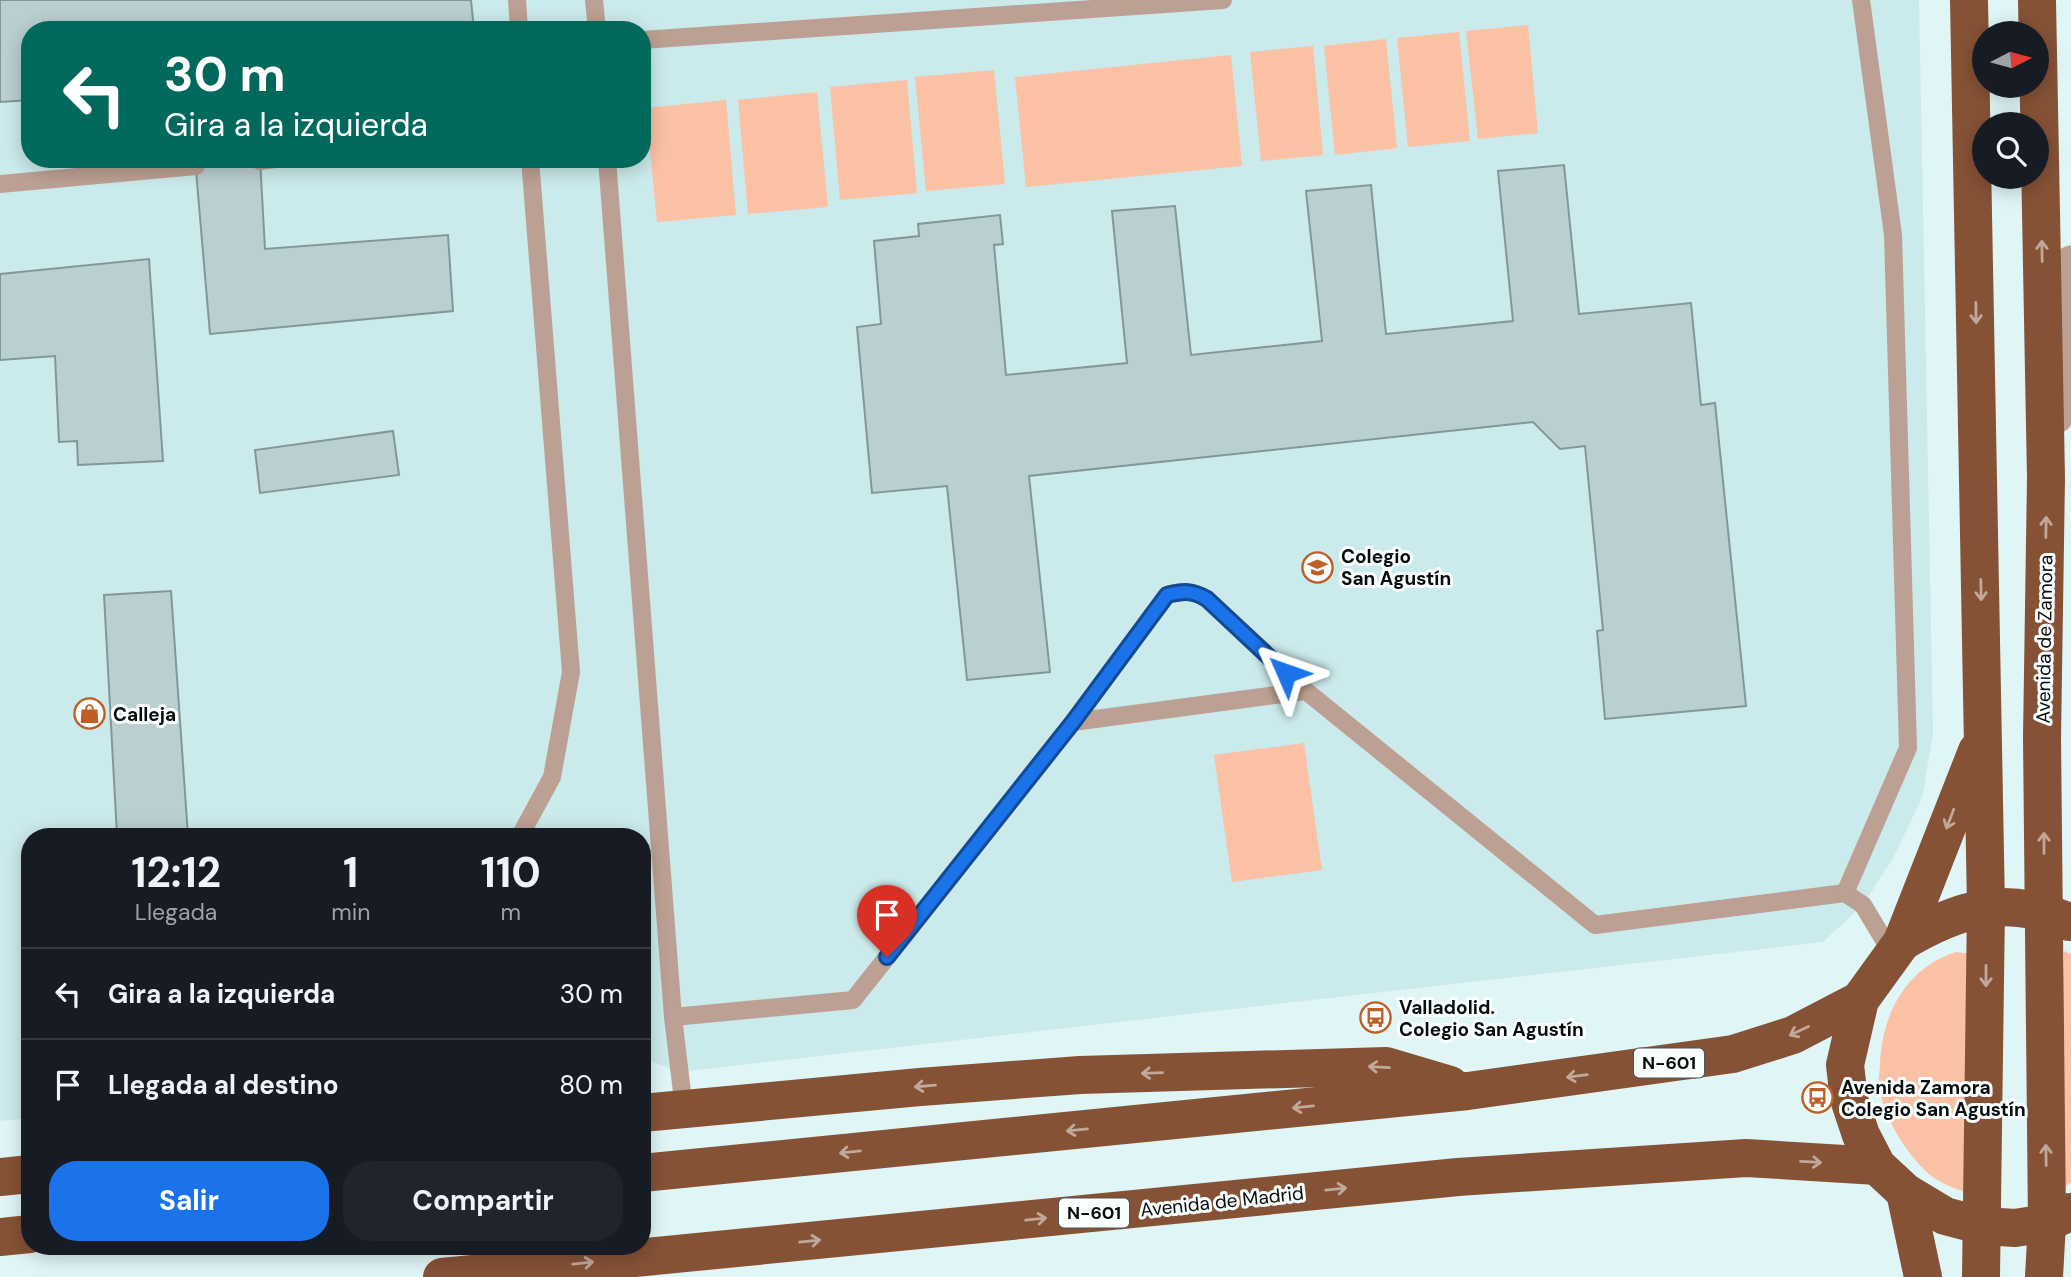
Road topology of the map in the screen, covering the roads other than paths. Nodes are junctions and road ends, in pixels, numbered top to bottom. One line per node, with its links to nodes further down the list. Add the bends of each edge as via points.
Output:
1 (517, 0): 7 (lane)
2 (594, 0): 8 (lane)
3 (1223, 0): 9 (lane)
4 (1861, 0): 20 (lane, via 1893,235 1908,748)
5 (1969, 0): 18 (highway, one-way to 18)
6 (2037, 0): 15 (highway, Avenida de Zamora, one-way to 6)
7 (518, 21)
8 (596, 21)
9 (651, 39)
10 (174, 168): 13 (lane)
11 (531, 168): 19 (lane, via 571,671 552,777)
12 (608, 168): 25 (lane)
13 (0, 184)
14 (2071, 262): 15 (street, via 2066,273 2066,348)
15 (2046, 478): 22 (highway, Avenida de Zamora, one-way to 15, via 2042,738)
16 (1306, 691): 17 (lane); 17 (lane, via 1207,599 1183,591 1167,595 1158,605); 20 (lane, via 1595,925)
17 (1073, 722): 25 (lane, via 853,1000)
18 (1984, 733): 21 (highway); 23 (highway, one-way to 23)
19 (524, 828)
20 (1844, 893): 23 (lane, via 1863,905)
21 (1986, 907): 22 (highway, via 2016,907); 23 (highway, via 1935,923); 35 (highway, one-way to 35)
22 (2058, 917): 34 (highway, Avenida de Zamora, one-way to 22)
23 (1898, 948): 24 (highway)
24 (1860, 1000): 26 (highway, N-601, one-way to 26, via 1793,1035 1733,1054); 29 (highway, via 1845,1065 1849,1099)
25 (673, 1017): 27 (lane)
26 (1468, 1091): 27 (highway, one-way to 27, via 1386,1066 1080,1075); 30 (highway, N-601, one-way to 30)
27 (684, 1109): 28 (highway)
28 (651, 1112)
29 (1877, 1166): 33 (highway); 38 (highway, Avenida de Madrid / N-601, one-way to 29, via 1458,1177 1746,1158)
30 (651, 1172)
31 (21, 1175): 32 (highway)
32 (0, 1177)
33 (1905, 1192): 35 (highway, via 1945,1216); 39 (highway)
34 (2059, 1217): 35 (highway, via 2015,1227); 41 (highway, Avenida de Zamora)
35 (1983, 1226): 40 (highway)
36 (21, 1235): 37 (highway)
37 (0, 1237)
38 (442, 1277)
39 (1923, 1277)
40 (1981, 1277)
41 (2044, 1277)

